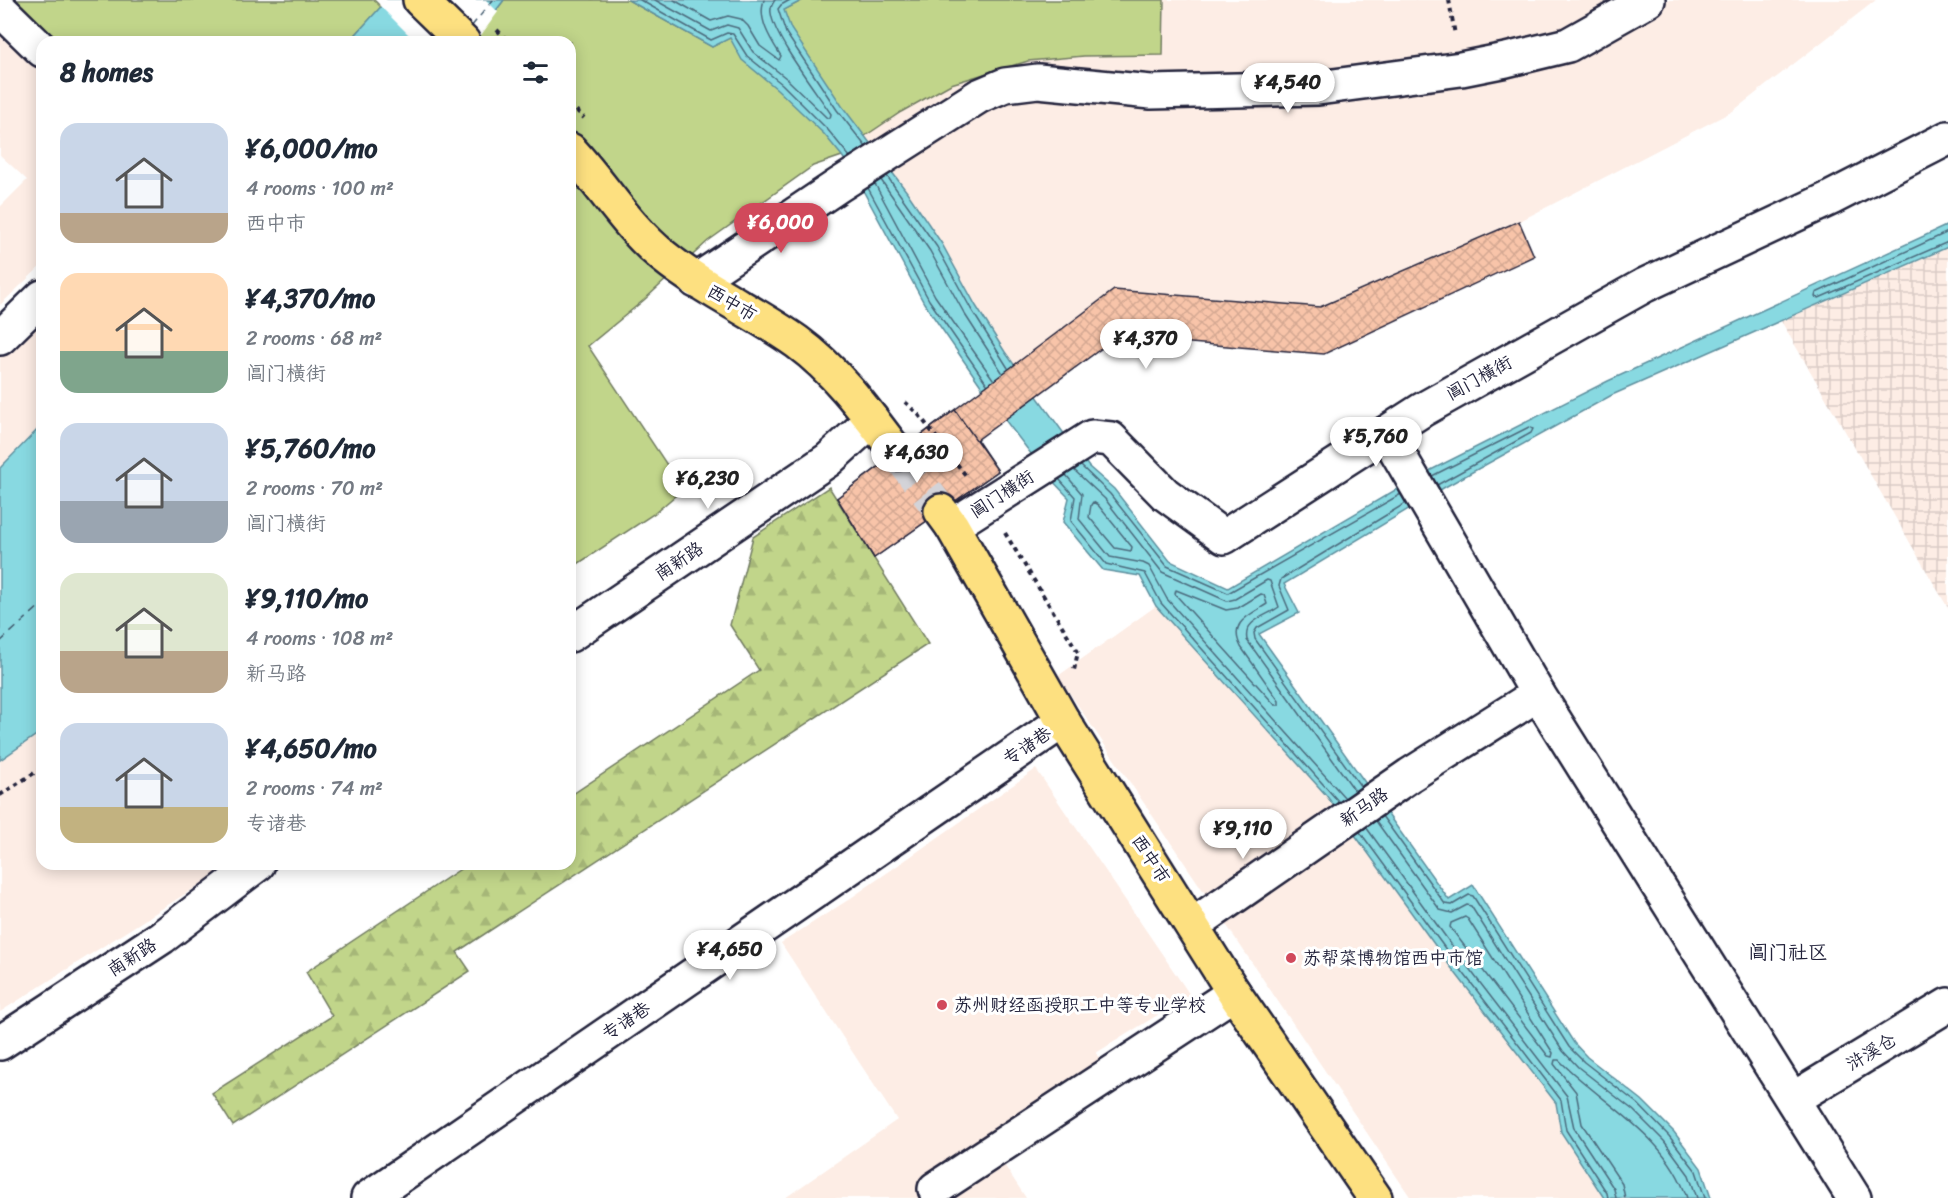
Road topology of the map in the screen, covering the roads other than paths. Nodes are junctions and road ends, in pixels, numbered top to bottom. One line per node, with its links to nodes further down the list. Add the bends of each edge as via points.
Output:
1 (420, 0): 4 (main road)
2 (1648, 0): 8 (street, via 1568,45 1461,69 1318,88 1151,92 1038,81 1005,85 979,96)
3 (0, 9): 5 (street)
4 (457, 36)
5 (36, 44)
6 (1948, 138): 12 (street, 阊门横街, via 1645,285)
7 (576, 157): 8 (main road, 西中市, via 649,244)
8 (696, 281): 11 (main road, 西中市, via 817,358)
9 (36, 303): 10 (street)
10 (0, 338)
11 (872, 420): 13 (main road, 西中市); 15 (street, 南新路, via 828,460)
12 (1386, 433): 14 (street, 阊门横街, via 1224,537 1165,494 1111,439 1092,437 1033,474); 16 (street)
13 (897, 453)
14 (946, 518): 17 (main road, 西中市)
15 (576, 631)
16 (1538, 694): 19 (street, 新马路, via 1410,775); 23 (street)
17 (1063, 722): 19 (main road, 西中市); 25 (street, 专诸巷)
18 (250, 870): 22 (street, 南新路, via 162,937)
19 (1193, 925): 20 (main road, 西中市)
20 (1234, 993): 24 (street); 26 (main road, 西中市)
21 (1948, 1005): 23 (street, 浒溪仓)
22 (0, 1043)
23 (1793, 1099): 27 (street)
24 (935, 1189)
25 (368, 1198)
26 (1375, 1198)
27 (1854, 1198)

